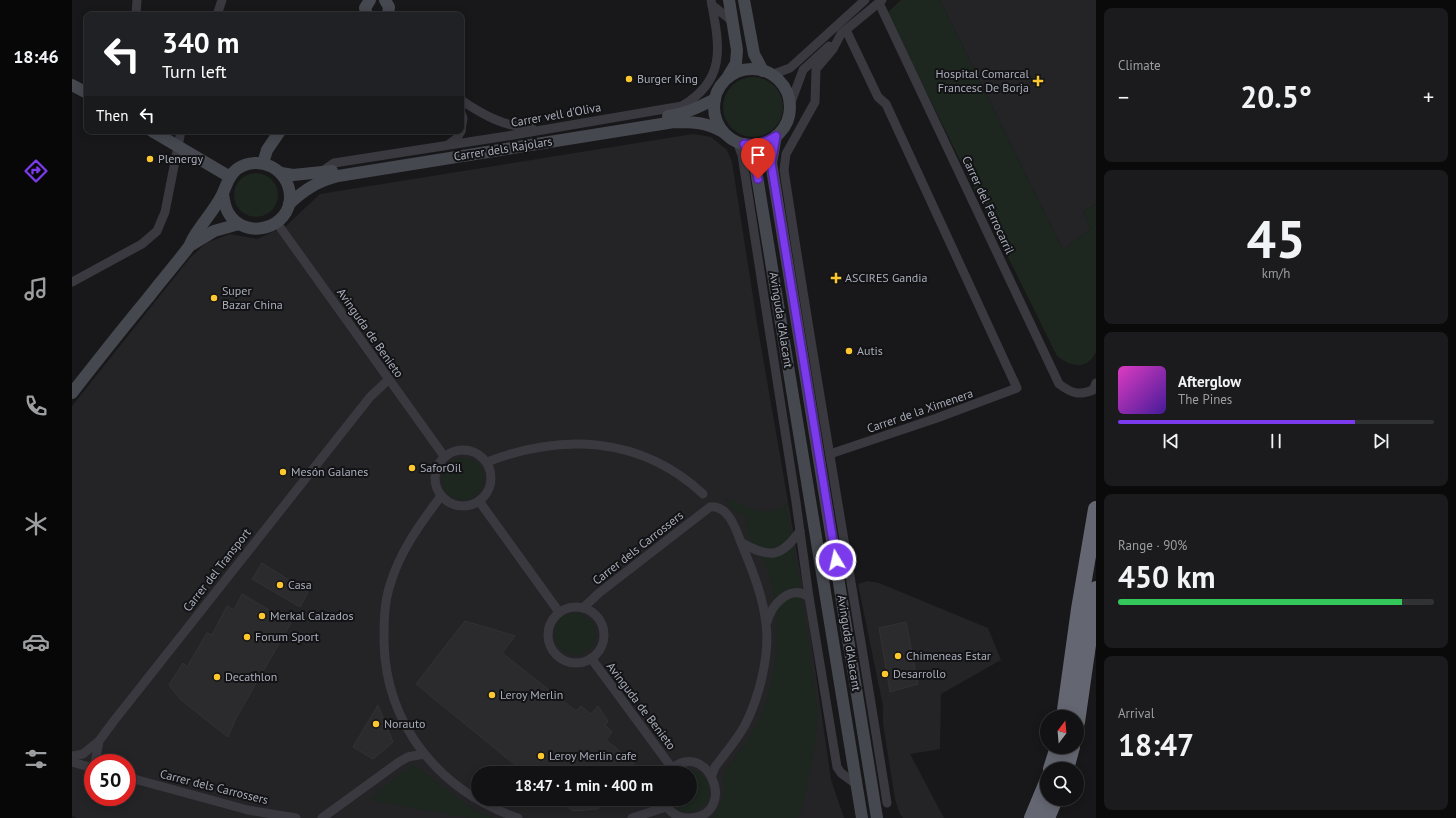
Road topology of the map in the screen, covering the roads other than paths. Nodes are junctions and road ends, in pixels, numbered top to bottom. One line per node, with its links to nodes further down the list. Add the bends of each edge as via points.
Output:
1 (136, 0): 10 (street)
2 (222, 0): 11 (street)
3 (386, 0): 13 (main road, via 390,7)
4 (729, 0): 14 (main road)
5 (744, 0): 16 (main road, via 754,54)
6 (865, 0): 16 (street, via 790,68)
7 (368, 1): 12 (main road)
8 (880, 1): 15 (street); 44 (street, Carrer del Ferrocarril, via 1059,384 1075,394 1084,394)
9 (711, 3): 14 (street); 23 (street, Carrer vell d'Oliva, via 718,42 716,63 704,86 691,100 672,108)
10 (136, 12)
11 (218, 12)
12 (367, 12)
13 (389, 12)
14 (732, 21): 17 (main road, via 737,50 736,63)
15 (844, 32): 22 (street, via 803,70); 46 (street, Avinguda d'Alacant, via 816,69 815,102 786,154 784,170); 46 (street, Carrer de la Ximenera, via 878,97 886,104 1017,388)
16 (767, 73): 17 (main road, via 744,70); 22 (main road, via 784,87)
17 (727, 79): 20 (main road, via 719,88)
18 (72, 84): 19 (main road)
19 (84, 91)
20 (715, 99): 24 (main road, via 714,111); 35 (main road, Carrer dels Rajolars, via 680,115)
21 (464, 102): 23 (street, via 508,125)
22 (790, 105): 29 (main road, via 787,122)
23 (550, 129): 32 (street, Carrer vell d'Oliva)
24 (723, 132): 30 (main road); 38 (main road, Carrer dels Rajolars, via 712,125 699,122 674,122 346,175 322,180)
25 (158, 134): 31 (main road)
26 (180, 134): 31 (street)
27 (278, 134): 33 (main road, via 267,150)
28 (459, 134): 32 (street)
29 (776, 136): 30 (main road, via 756,145); 84 (main road, Avinguda d'Alacant, via 771,163)
30 (740, 143): 53 (street, Avinguda d'Alacant); 73 (main road, Avinguda d'Alacant, via 752,155 755,164)
31 (178, 145): 36 (main road); 42 (street, via 162,220 156,231 142,244)
32 (448, 145): 35 (street, Carrer vell d'Oliva, via 334,163)
33 (263, 163): 34 (main road); 36 (main road, via 246,164)
34 (281, 173): 35 (main road, Carrer dels Rajolars); 38 (main road, via 289,187)
35 (320, 173)
36 (230, 177): 37 (main road)
37 (223, 194): 40 (main road, via 229,214); 41 (main road)
38 (289, 204): 39 (main road)
39 (277, 223): 40 (main road, via 254,229); 43 (street, Avinguda de Benieto)
40 (239, 224): 41 (main road, via 214,231)
41 (188, 247): 45 (main road)
42 (72, 282)
43 (388, 380): 47 (street, Avinguda de Benieto); 63 (street, Carrer del Transport, via 370,397)
44 (1094, 386)
45 (72, 393)
46 (830, 454): 75 (street, Avinguda d'Alacant)
47 (444, 456): 48 (street, via 453,451 471,451 480,455); 50 (street, via 434,475 434,483)
48 (486, 462): 49 (street, via 547,445 578,443 607,446 660,463); 51 (street, via 490,470 490,488)
49 (703, 494)
50 (440, 496): 51 (street, via 447,502 463,506); 65 (street, via 401,555 388,592 384,621 384,653 388,680 405,723)
51 (479, 501): 58 (street)
52 (1096, 509): 61 (highway, via 1084,572)
53 (800, 531): 54 (street, via 784,550 776,553 757,550); 56 (street, Avinguda d'Alacant)
54 (742, 543): 57 (street, Carrer dels Carrossers, via 736,528 722,509 717,506 710,507); 59 (street, via 758,588)
55 (1096, 589): 62 (highway)
56 (809, 597): 59 (street, via 799,592 786,596 769,613); 73 (street, Avinguda d'Alacant, via 837,767)
57 (583, 608): 58 (street, via 570,608); 60 (street, via 594,614 602,626 604,635 598,652)
58 (559, 612): 60 (street, via 548,630 548,638 554,653 568,662 584,662)
59 (766, 623): 71 (street, via 765,658 757,695 745,725)
60 (591, 658): 69 (street, Avinguda de Benieto)
61 (1065, 710)
62 (1079, 710)
63 (99, 741): 64 (street, Carrer del Transport); 66 (street, via 83,754)
64 (96, 754)
65 (424, 754): 80 (street, via 408,757 399,762); 81 (street, via 476,800)
66 (72, 756)
67 (72, 762): 68 (street)
68 (84, 765)
69 (666, 766)
70 (678, 766): 71 (street, via 687,762 696,763)
71 (712, 775): 77 (street, via 716,796 708,810 694,817 684,817 672,812)
72 (136, 779): 79 (street, Carrer dels Carrossers, via 248,810)
73 (856, 784): 83 (main road, Avinguda d'Alacant)
74 (1040, 799): 85 (highway)
75 (887, 804)
76 (658, 806): 82 (street)
77 (667, 806)
78 (1052, 806): 86 (highway)
79 (296, 818)
80 (322, 818)
81 (518, 818)
82 (632, 818)
83 (862, 818)
84 (877, 818)
85 (1032, 818)
86 (1047, 818)

